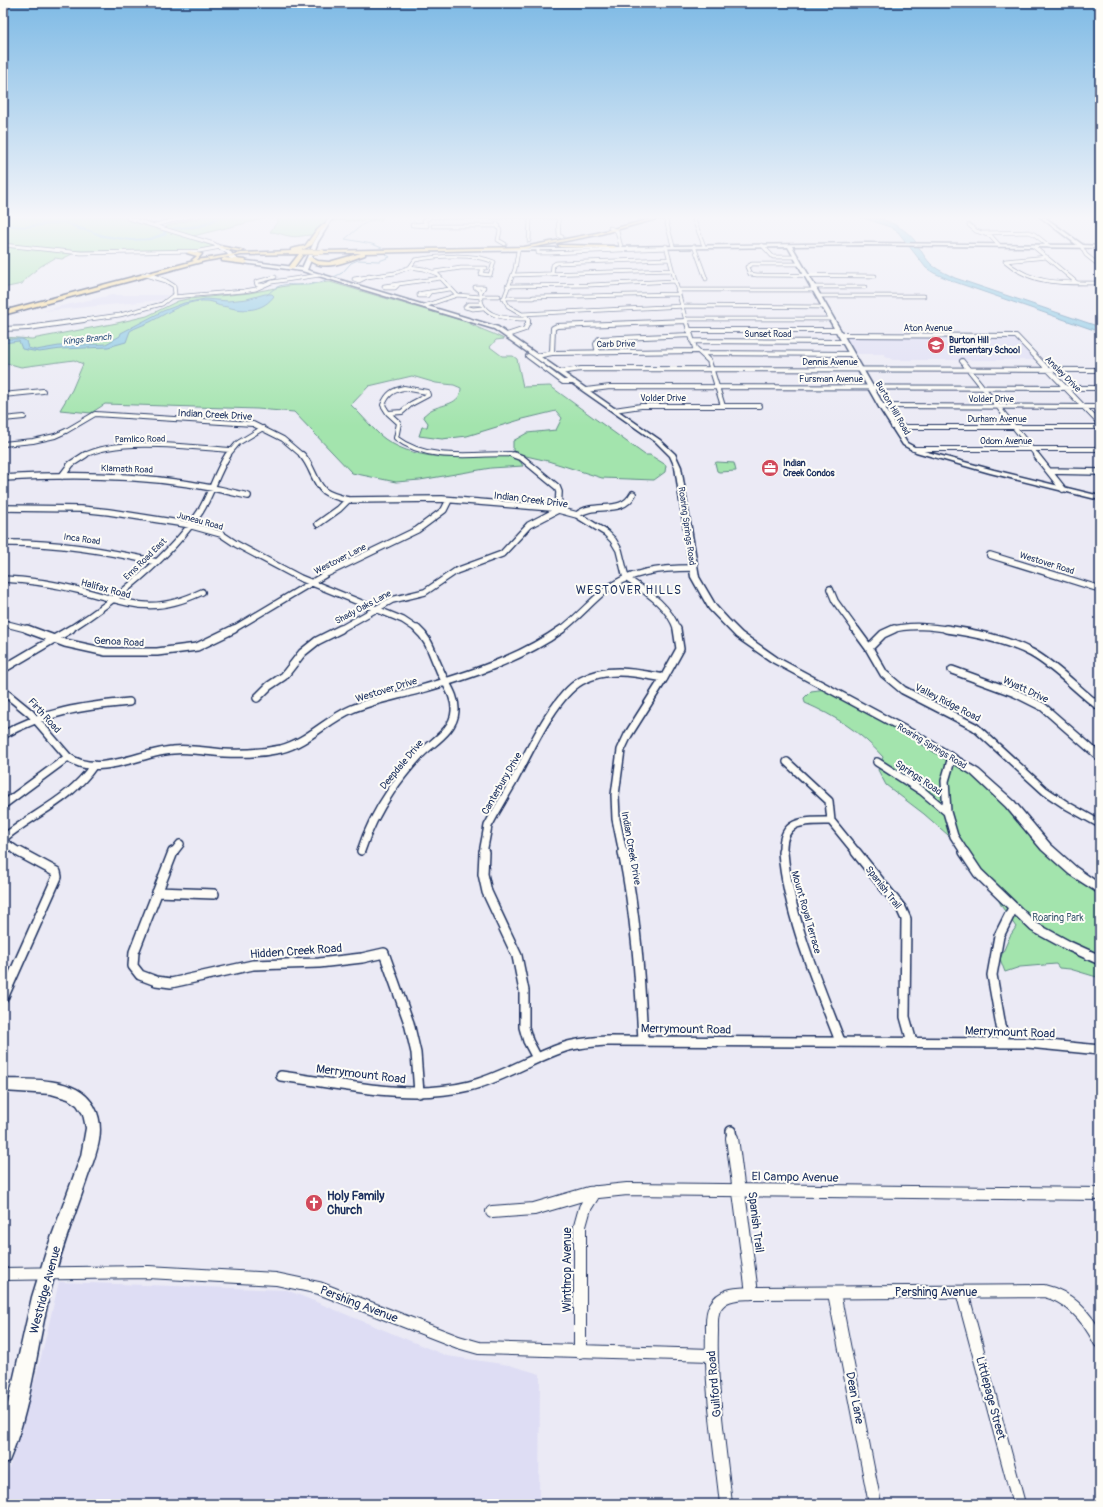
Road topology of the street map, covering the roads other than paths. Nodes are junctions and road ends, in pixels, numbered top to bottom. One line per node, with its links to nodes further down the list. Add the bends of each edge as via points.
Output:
1 (94, 286): 15 (main road)
2 (95, 286): 12 (main road)
3 (101, 286): 12 (main road)
4 (174, 286): 21 (street)
5 (261, 286): 21 (street, via 244,291)
6 (357, 286): 25 (street, Roaring Springs Road)
7 (507, 286): 22 (street)
8 (676, 286): 14 (street)
9 (865, 287): 11 (street)
10 (450, 288): 13 (street); 17 (street)
11 (814, 288): 14 (street); 19 (street, Burton Hill Road)
12 (81, 292): 23 (main road)
13 (430, 292)
14 (678, 292): 22 (street); 24 (street)
15 (69, 293): 23 (main road); 27 (main road)
16 (481, 295): 17 (street); 18 (street); 29 (street, via 482,306 488,312 518,323 521,319)
17 (458, 296): 25 (street)
18 (499, 296)
19 (818, 296): 20 (street); 26 (street, Burton Hill Road)
20 (924, 296)
21 (173, 297): 32 (street, via 157,306 120,315)
22 (503, 298): 28 (street, via 508,305)
23 (29, 306): 27 (main road)
24 (682, 306): 26 (street); 28 (street); 31 (street)
25 (425, 307): 34 (street, Roaring Springs Road, via 483,324)
26 (824, 307): 30 (street, Burton Hill Road)
27 (3, 311)
28 (522, 314): 29 (street)
29 (527, 319): 34 (street, via 528,326 525,329)
30 (831, 319): 31 (street); 36 (street, Burton Hill Road)
31 (686, 320): 33 (street); 41 (street, via 557,326 552,328)
32 (3, 329)
33 (688, 330): 35 (street); 36 (street, Aton Avenue)
34 (507, 335): 45 (street, Roaring Springs Road)
35 (690, 335): 38 (street); 40 (street, via 599,339 596,344)
36 (841, 336): 37 (street, Aton Avenue); 38 (street, Sunset Road); 43 (street, Burton Hill Road)
37 (1016, 336): 50 (street, Ansley Drive)
38 (692, 341): 39 (street)
39 (696, 351): 40 (street, Carb Drive); 42 (street)
40 (598, 352): 41 (street, Carb Drive)
41 (552, 353): 45 (street, Carb Drive)
42 (701, 354): 43 (street); 47 (street, via 709,361)
43 (851, 354): 48 (street, Burton Hill Road)
44 (528, 356): 53 (street, via 563,382)
45 (537, 356): 52 (street, Roaring Springs Road)
46 (962, 361): 49 (street)
47 (712, 369): 48 (street, Dennis Avenue); 52 (street, Dennis Avenue, via 582,369); 54 (street)
48 (860, 370): 49 (street, Dennis Avenue); 55 (street, Burton Hill Road)
49 (969, 370): 50 (street, Dennis Avenue); 56 (street)
50 (1047, 370): 51 (street, Dennis Avenue); 57 (street, Ansley Drive)
51 (1100, 370)
52 (560, 372): 53 (street, Roaring Springs Road)
53 (574, 382): 59 (street, Roaring Springs Road)
54 (717, 387): 55 (street, Fursman Avenue); 59 (street, Fursman Avenue, via 602,387); 62 (street)
55 (870, 387): 56 (street, Fursman Avenue); 64 (street, Burton Hill Road)
56 (983, 387): 57 (street, Fursman Avenue); 65 (street)
57 (1066, 388): 58 (street, Fursman Avenue); 66 (street, Ansley Drive)
58 (1100, 388)
59 (586, 390): 68 (street, Roaring Springs Road)
60 (43, 391): 61 (street)
61 (3, 395)
62 (723, 406): 63 (street, Volder Drive); 68 (street, Volder Drive, via 641,406)
63 (760, 406)
64 (881, 406): 65 (street, Volder Drive); 73 (street, Burton Hill Road)
65 (998, 407): 66 (street, Volder Drive); 74 (street)
66 (1084, 407): 67 (street, Volder Drive); 72 (street, Ansley Drive)
67 (1100, 407)
68 (614, 410): 101 (street, Roaring Springs Road, via 664,446 676,461)
69 (388, 413): 69 (street, via 384,401 394,390 415,389 429,394 427,398 411,404 402,412); 94 (street, via 399,423 396,438 409,447 440,454 519,456 557,487)
70 (24, 417): 71 (street)
71 (3, 419)
72 (1100, 424)
73 (893, 427): 74 (street, Durham Avenue); 78 (street, Burton Hill Road, via 902,442)
74 (1014, 427): 75 (street, Durham Avenue); 79 (street)
75 (1100, 427)
76 (263, 428): 77 (street, Indian Creek Drive, via 247,423 95,414 54,436); 81 (street, Ems Road East, via 242,438); 91 (street, Indian Creek Drive, via 283,439 307,460 323,490)
77 (3, 444)
78 (913, 448): 79 (street, Odom Avenue); 87 (street, Burton Hill Road, via 999,474)
79 (1031, 449): 80 (street, Odom Avenue); 82 (street)
80 (1100, 449)
81 (230, 450): 84 (street, Pamlico Road, via 116,447 98,450 79,458 68,466); 86 (street, Ems Road East)
82 (1049, 471): 83 (street); 87 (street)
83 (1100, 472)
84 (62, 476): 85 (street, Klamath Road); 86 (street, Klamath Road, via 159,478)
85 (3, 478)
86 (213, 486): 89 (street, Klamath Road); 97 (street, Ems Road East)
87 (1063, 489): 90 (street, Burton Hill Road)
88 (633, 494): 95 (street, via 630,501 620,506 589,508)
89 (248, 496)
90 (1100, 498)
91 (348, 500): 92 (street, Indian Creek Drive); 96 (street)
92 (450, 500): 94 (street, Indian Creek Drive); 104 (street, Westover Lane, via 444,510 417,530)
93 (3, 508): 97 (street, Juneau Road, via 81,509 147,517)
94 (558, 510): 95 (street, Indian Creek Drive); 109 (street, Shady Oaks Lane, via 526,527 502,554 456,571 425,592 392,600)
95 (577, 515): 102 (street, Indian Creek Drive, via 606,532 613,540 619,550)
96 (318, 524)
97 (190, 526): 100 (street, Ems Road East); 104 (street, Juneau Road, via 220,534)
98 (3, 543): 100 (street, Inca Road, via 47,544)
99 (990, 555): 106 (street, Westover Road)
100 (157, 562): 108 (street, Ems Road East)
101 (693, 568): 102 (street, Westover Drive, via 662,568); 125 (street, Roaring Springs Road, via 699,587 712,607 754,646)
102 (626, 578): 116 (street, Indian Creek Drive, via 649,594 675,623 680,649); 117 (street, Westover Drive, via 608,588 550,638 491,666)
103 (3, 579): 108 (street, Halifax Road, via 89,592)
104 (312, 583): 109 (street, Juneau Road); 111 (street, Westover Lane)
105 (830, 589): 113 (street, Valley Ridge Road, via 835,601)
106 (1100, 589)
107 (202, 592): 108 (street, Halifax Road, via 181,602 162,606 136,606)
108 (114, 600): 112 (street, Ems Road East)
109 (376, 609): 117 (street, Deepdale Drive, via 415,626 424,634 430,641 441,675); 119 (street, Shady Oaks Lane, via 307,648 284,676)
110 (3, 623): 112 (street, Genoa Road)
111 (233, 630): 112 (street, Genoa Road, via 197,647 157,652 106,652)
112 (55, 639): 114 (street, Ems Road East)
113 (869, 648): 121 (street, via 888,631 901,628 939,628 986,637 1014,645 1033,654); 133 (street, Valley Ridge Road, via 884,674 904,690 975,727 1024,774 1066,805)
114 (3, 669)
115 (952, 670): 126 (street, Wyatt Drive, via 1043,706)
116 (664, 678): 142 (street, Indian Creek Drive, via 621,750 615,795 616,819 630,885); 147 (street, Canterbury Drive, via 630,671 610,671 573,685 543,728 488,826 485,840 486,886 519,963 524,992 525,1034)
117 (447, 681): 129 (street, Westover Drive, via 349,710 301,742 272,751 255,754 170,750 110,765); 135 (street, Deepdale Drive, via 455,712 450,725 417,758 381,804)
118 (3, 691): 122 (street, Firth Road, via 25,707)
119 (257, 698)
120 (129, 702): 122 (street, via 85,706)
121 (1100, 707)
122 (35, 719): 123 (street); 124 (street, Firth Road)
123 (3, 735)
124 (68, 757): 129 (street, Westover Drive); 130 (street)
125 (952, 757): 131 (street, Springs Road, via 945,781); 136 (street, Roaring Springs Road, via 997,791 1046,847)
126 (1100, 757)
127 (786, 762): 132 (street, via 829,801)
128 (877, 762): 131 (street, Springs Road, via 925,792)
129 (94, 765): 141 (street, via 73,791 31,818 6,838 5,843 56,872 57,877)
130 (3, 805)
131 (948, 812): 139 (street, Springs Road, via 954,836 978,874)
132 (831, 821): 143 (street, Mount Royal Terrace, via 802,823 789,827 782,845 784,867 804,946); 144 (street, Spanish Trail, via 901,908 906,919 905,1016)
133 (1100, 824)
134 (180, 844): 137 (street, Hidden Creek Road, via 173,852)
135 (361, 851)
136 (1100, 890)
137 (157, 892): 138 (street); 150 (street, Hidden Creek Road, via 132,960 136,972 156,982 171,984 252,965 319,963 384,953 409,1023 416,1053)
138 (214, 894)
139 (1013, 908): 140 (street, Springs Road, via 1034,927); 145 (street, via 999,936 992,975)
140 (1100, 960)
141 (3, 998)
142 (643, 1041): 143 (street, Merrymount Road); 147 (street, Merrymount Road, via 577,1044)
143 (840, 1041): 144 (street, Merrymount Road)
144 (912, 1042): 145 (street, Merrymount Road)
145 (1004, 1043): 146 (street, Merrymount Road)
146 (1100, 1050)
147 (537, 1058): 150 (street, Merrymount Road, via 470,1086)
148 (281, 1076): 150 (street, Merrymount Road)
149 (3, 1085): 157 (street, Westridge Avenue, via 64,1091 76,1096 86,1105 93,1120 92,1137)
150 (419, 1093)
151 (731, 1131): 152 (street, Spanish Trail)
152 (739, 1190): 153 (street, El Campo Avenue, via 627,1189); 154 (street, El Campo Avenue); 159 (street, Spanish Trail)
153 (595, 1192): 155 (street, El Campo Avenue, via 534,1209); 162 (street, Winthrop Avenue, via 583,1209 580,1226)
154 (1100, 1194)
155 (492, 1212)
156 (3, 1274): 157 (street, Pershing Avenue)
157 (46, 1274): 162 (street, Pershing Avenue, via 148,1272 276,1279 319,1288 479,1348); 164 (street, Westridge Avenue, via 15,1416)
158 (962, 1292): 160 (street, Pershing Avenue); 161 (street, Pershing Avenue, via 1056,1293 1072,1303); 167 (street, Littlepage Street)
159 (752, 1293): 160 (street, Pershing Avenue); 163 (street, Guilford Road, via 728,1295 714,1308)
160 (834, 1293): 166 (street, Dean Lane)
161 (1100, 1339)
162 (580, 1352): 163 (street, Pershing Avenue)
163 (711, 1355): 165 (street, Guilford Road)
164 (3, 1455)
165 (726, 1504)
166 (875, 1504)
167 (1019, 1504)

